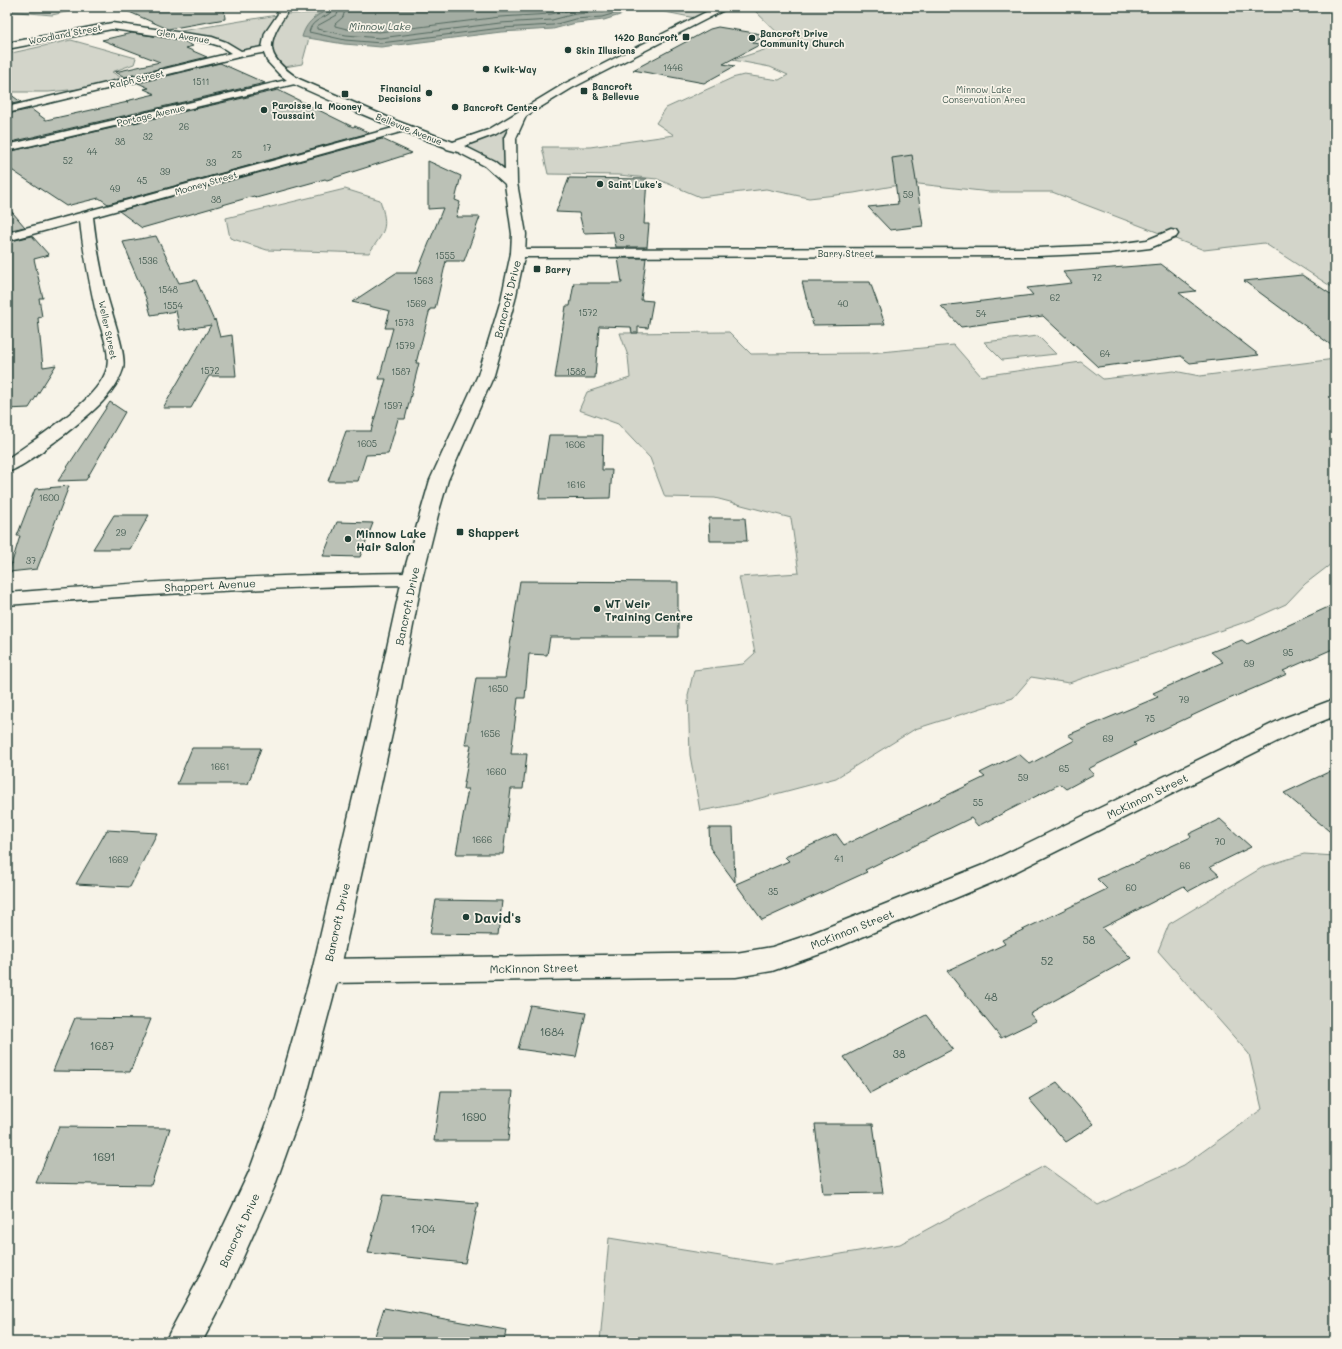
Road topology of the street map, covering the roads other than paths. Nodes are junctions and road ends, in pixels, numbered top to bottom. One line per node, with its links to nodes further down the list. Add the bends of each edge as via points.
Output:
1 (280, 7): 5 (street, via 282,14 268,37)
2 (726, 7): 9 (street, via 568,86)
3 (123, 26): 4 (street, Woodland Street, via 99,27); 6 (street, Glen Avenue, via 212,40)
4 (7, 46)
5 (267, 49): 6 (street, Ralph Street); 7 (street, Bellevue Avenue, via 275,66)
6 (239, 54): 8 (street, Ralph Street)
7 (295, 81): 10 (street, Bellevue Avenue); 12 (street, Portage Avenue)
8 (7, 110)
9 (521, 115): 11 (street, via 492,132); 13 (street, Bancroft Drive, via 510,138)
10 (404, 128): 11 (street, Bellevue Avenue); 14 (street, Mooney Street)
11 (451, 147): 13 (street, via 483,159 503,173)
12 (7, 148)
13 (511, 183): 17 (street, Bancroft Drive, via 519,234)
14 (86, 217): 16 (street, Mooney Street); 18 (street, Weller Street, via 115,358 115,369 112,378 99,396 67,424)
15 (1171, 234): 17 (street, Barry Street, via 1150,244 1109,249 1037,252)
16 (7, 237)
17 (518, 253): 19 (street, Bancroft Drive, via 508,300 486,375 440,480)
18 (7, 467)
19 (412, 579): 20 (street, Shappert Avenue, via 207,585); 22 (street, Bancroft Drive)
20 (7, 599)
21 (1335, 707): 22 (street, McKinnon Street, via 1292,724 992,872 816,944 772,959 736,965)
22 (326, 971): 23 (street, Bancroft Drive, via 291,1098 263,1177 211,1290)
23 (183, 1342)

